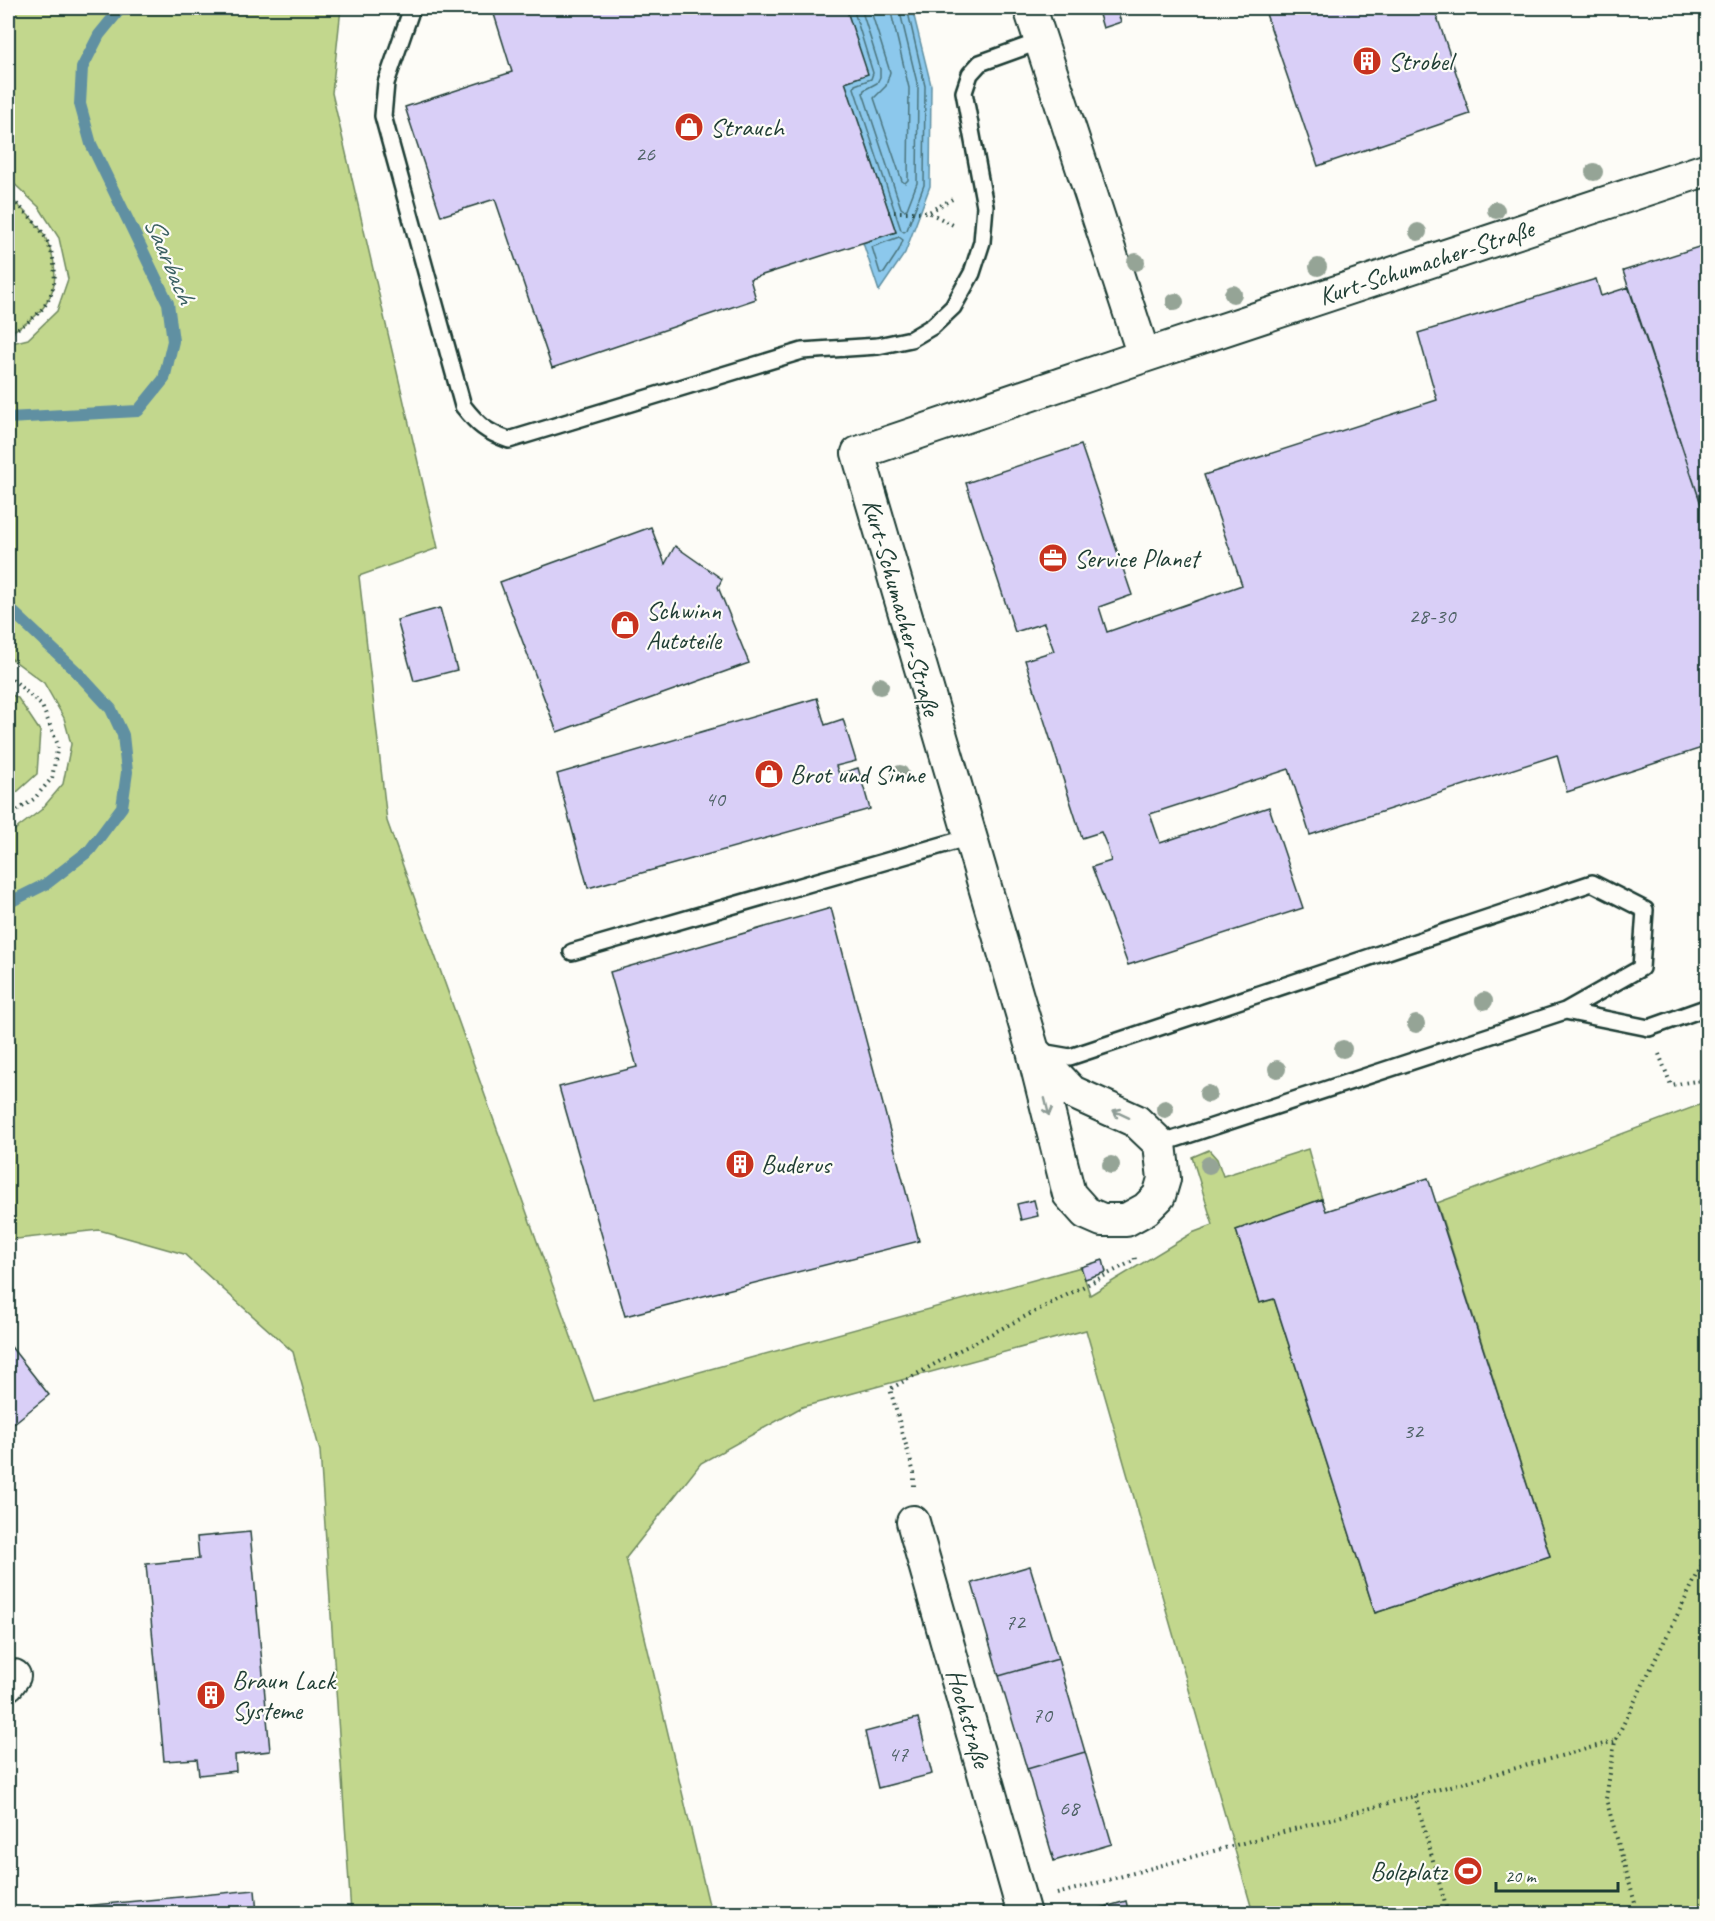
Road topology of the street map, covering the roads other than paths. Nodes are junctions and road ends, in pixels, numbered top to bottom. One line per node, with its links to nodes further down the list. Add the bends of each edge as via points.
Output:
1 (412, 8): 3 (lane, via 386,83 383,116 463,406 479,425 509,440 802,351 878,346 911,339 933,326 953,307 972,273 982,242 985,206 964,92 970,74 980,63)
2 (1030, 8): 3 (street)
3 (1041, 41): 5 (street)
4 (1707, 169): 5 (street, Kurt-Schumacher-Straße)
5 (1144, 356): 6 (street, Kurt-Schumacher-Straße, via 858,453)
6 (970, 837): 7 (lane); 10 (street, Kurt-Schumacher-Straße)
7 (572, 951)
8 (1707, 1006): 9 (lane, via 1649,1028)
9 (1566, 1011): 10 (lane, via 1641,968 1645,910 1592,883 1070,1057); 11 (lane)
10 (1033, 1050): 11 (street, Kurt-Schumacher-Straße, one-way to 10, via 1136,1121 1072,1092); 11 (street, Kurt-Schumacher-Straße, one-way to 11, via 1069,1194 1086,1213 1102,1220 1126,1220 1146,1209 1159,1196 1164,1179)
11 (1160, 1144)
12 (913, 1522): 13 (street, Hochstraße)
13 (1022, 1908)

